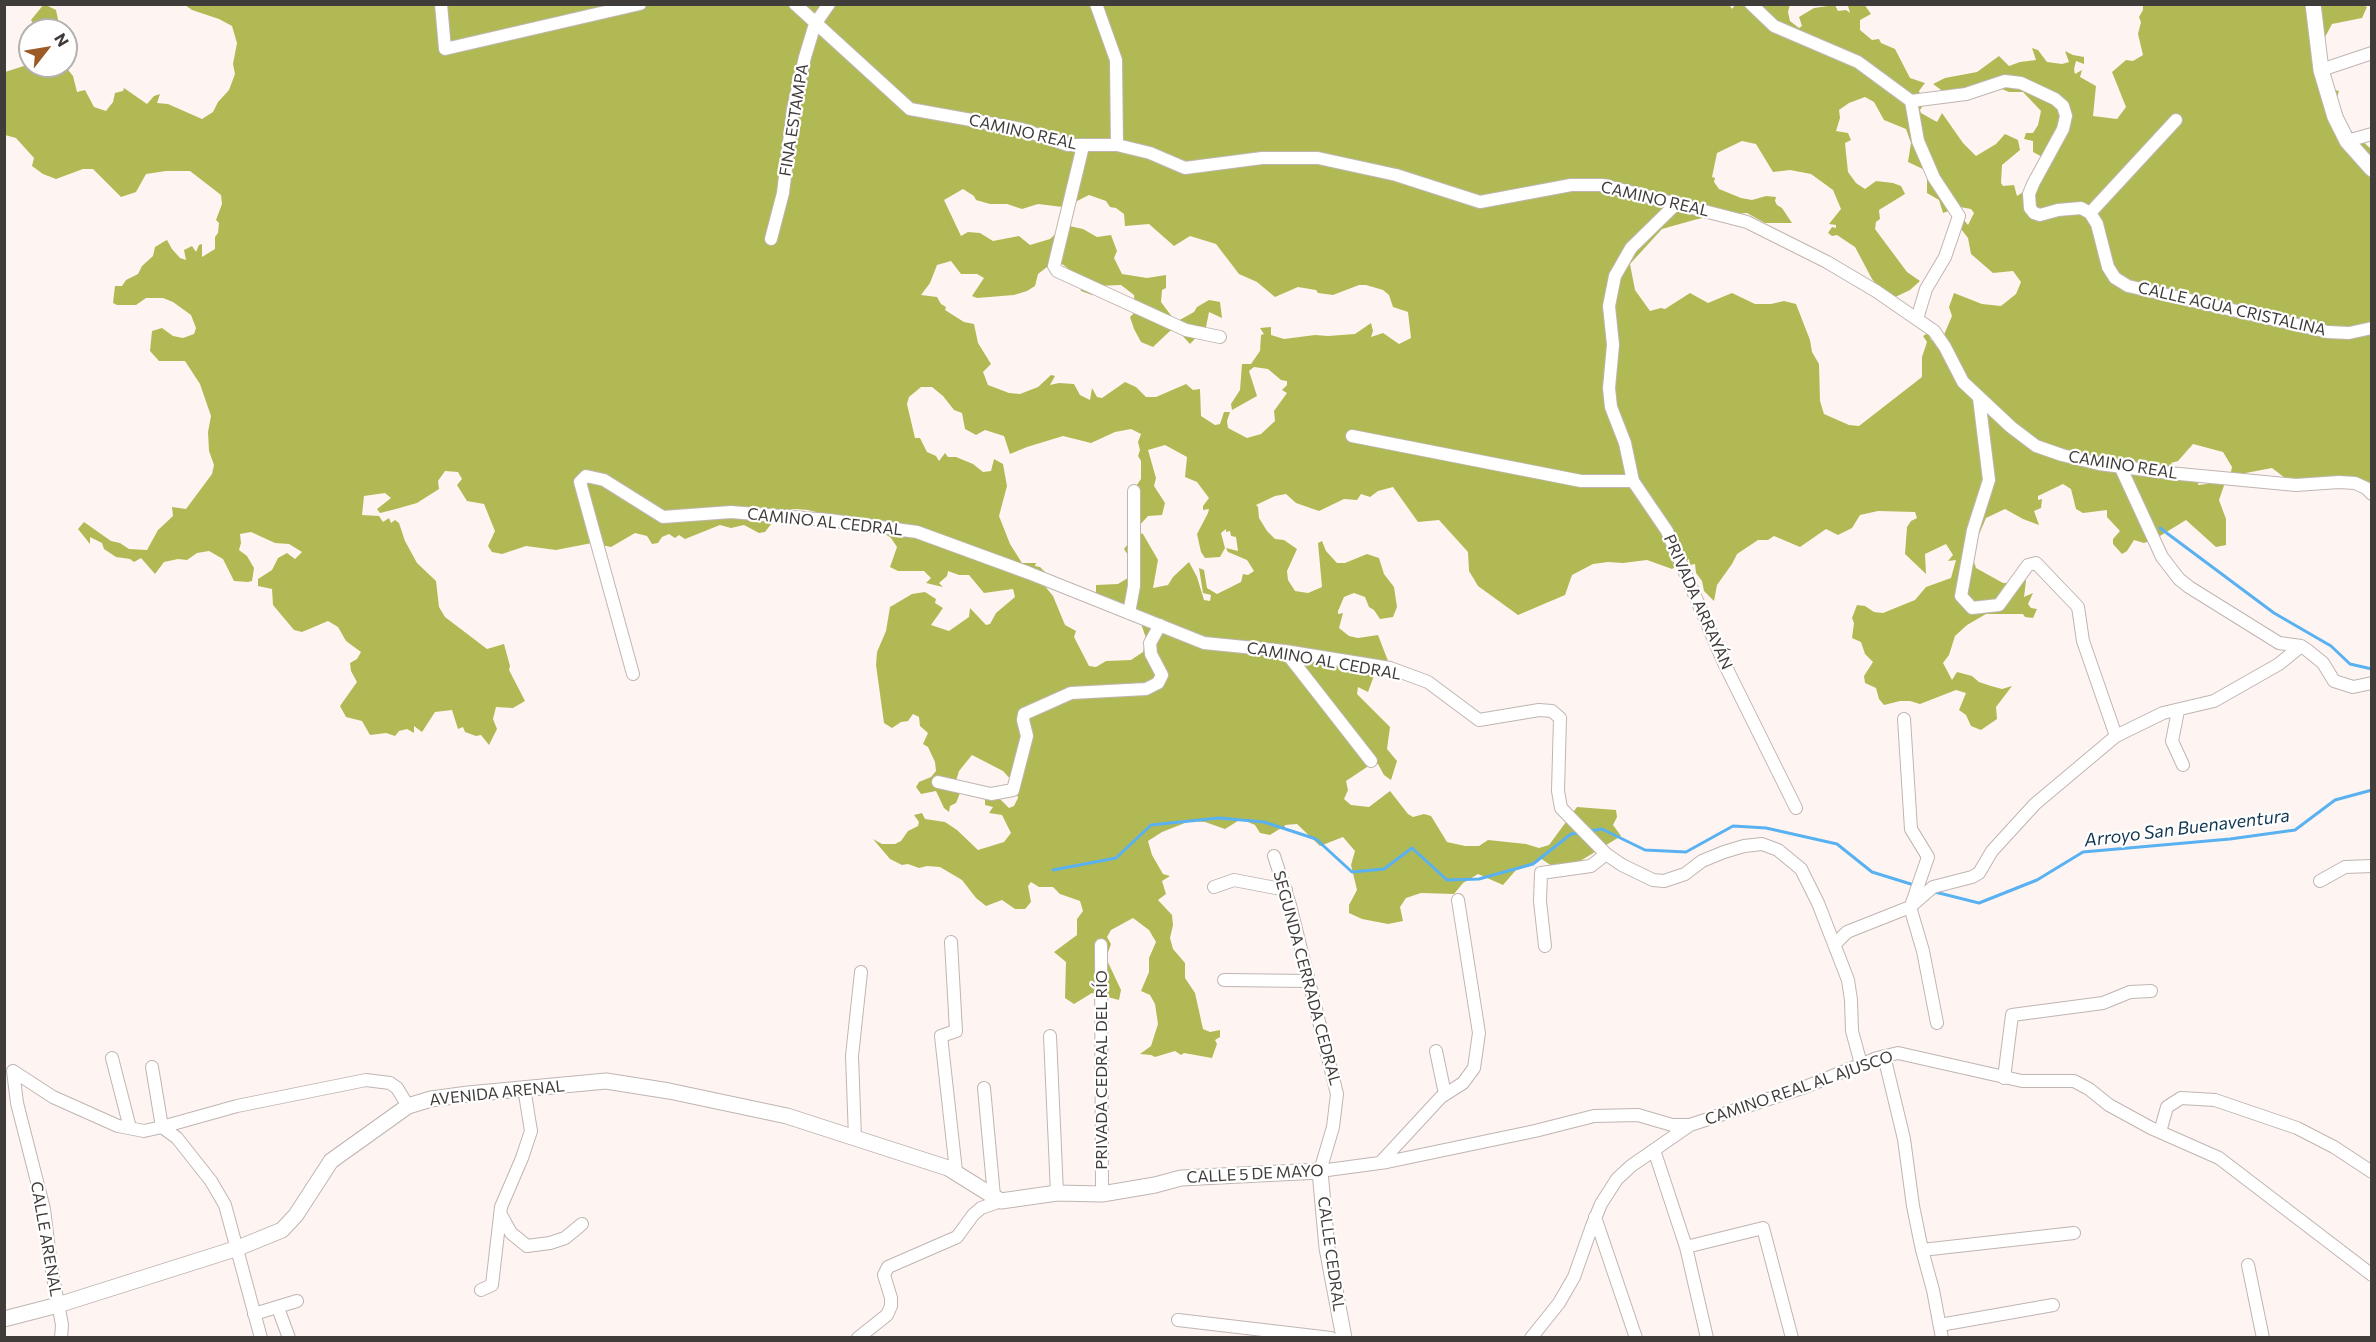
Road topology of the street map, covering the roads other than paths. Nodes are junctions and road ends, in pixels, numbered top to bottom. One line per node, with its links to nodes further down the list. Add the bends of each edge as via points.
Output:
1 (441, 4): 2 (street, via 445,49)
2 (640, 4)
3 (795, 4): 9 (street, CAMINO REAL)
4 (829, 4): 9 (street, FINA ESTAMPA)
5 (1089, 4): 8 (street)
6 (1750, 4): 12 (street, via 1774,26 1858,62)
7 (2313, 4): 11 (street)
8 (1096, 5): 17 (street, via 1116,60)
9 (815, 24): 16 (street, CAMINO REAL, via 910,109 1021,129 1068,145); 21 (street, FINA ESTAMPA, via 793,109 783,194)
10 (2372, 53): 11 (street)
11 (2321, 70): 15 (street, via 2335,117)
12 (1911, 101): 20 (street, via 1966,94 2005,81 2022,83 2055,99 2066,116 2029,194 2030,208 2040,215 2081,208); 22 (street, via 1918,141 1934,178 1959,216)
13 (2176, 120): 20 (street)
14 (2372, 134): 15 (street)
15 (2347, 141): 18 (street)
16 (1083, 146): 17 (street, CAMINO REAL); 24 (street, via 1054,266 1057,271 1186,330)
17 (1117, 146): 19 (street, CAMINO REAL, via 1150,153 1185,168 1262,158 1318,158 1396,175 1480,202 1570,184 1604,185)
18 (2372, 169)
19 (1677, 203): 22 (street, CAMINO REAL, via 1747,222 1827,262); 28 (street, PRIVADA ARRAYÁN, via 1631,248 1615,276 1609,306 1613,345 1611,407)
20 (2090, 213): 23 (street, CALLE AGUA CRISTALINA, via 2097,224 2108,267 2115,278 2128,286 2328,332)
21 (771, 239)
22 (1917, 318): 25 (street, CAMINO REAL, via 1934,331 1963,382)
23 (2372, 328)
24 (1220, 337)
25 (1979, 398): 27 (street, CAMINO REAL, via 2036,446); 39 (street, via 1989,480 1972,530 1961,596 1972,608 1999,605 2028,565 2036,563 2078,607 2083,641)
26 (1352, 436): 28 (street, via 1581,481)
27 (2120, 466): 30 (street, CAMINO REAL, via 2296,485 2355,483); 33 (street, via 2162,557 2179,579 2279,643)
28 (1634, 482): 43 (street, PRIVADA ARRAYÁN, via 1667,531 1724,663)
29 (1134, 491): 31 (street, via 1134,586)
30 (2372, 494)
31 (1129, 614): 32 (street, CAMINO AL CEDRAL); 35 (street, CAMINO AL CEDRAL, via 917,532 730,512 663,517 604,480 586,476 580,482)
32 (1161, 625): 34 (street, CAMINO AL CEDRAL, via 1204,643); 42 (street, via 1150,643 1162,675 1158,683 1146,689 1071,693 1024,714 1027,736 1013,790 991,794)
33 (2301, 646): 36 (street, via 2323,663 2334,681 2353,687); 37 (street, via 2279,664 2214,701)
34 (1285, 651): 40 (street); 44 (street, CAMINO AL CEDRAL, via 1389,668 1418,678 1479,720 1552,711 1560,718 1561,808)
35 (633, 674)
36 (2372, 683)
37 (2178, 711): 39 (street, via 2163,713); 41 (street, via 2172,741)
38 (1904, 719): 49 (street, via 1911,829 1929,857)
39 (2116, 736): 49 (street, via 2035,804 1992,851 1978,873)
40 (1371, 761)
41 (2183, 765)
42 (938, 782)
43 (1796, 808)
44 (1606, 854): 54 (street, CAMINO AL CEDRAL, via 1653,880 1664,881 1685,874 1702,861 1744,846 1762,844 1778,850 1801,869); 56 (street, via 1590,866 1541,873)
45 (1274, 855): 50 (street, SEGUNDA CERRADA CEDRAL)
46 (2372, 866): 47 (street, via 2344,867)
47 (2320, 881)
48 (1214, 887): 50 (street, via 1233,880)
49 (1923, 887): 52 (street)
50 (1286, 890): 59 (street, SEGUNDA CERRADA CEDRAL)
51 (1458, 900): 71 (street, via 1479,1033 1473,1068 1462,1083)
52 (1910, 907): 54 (street, via 1848,932); 61 (street)
53 (951, 942): 80 (street, via 956,1030 941,1036)
54 (1835, 944): 66 (street, CAMINO AL CEDRAL, via 1848,980 1851,1031)
55 (1101, 945): 84 (street, PRIVADA CEDRAL DEL RÍO)
56 (1545, 946)
57 (861, 972): 77 (street, via 852,1056)
58 (1224, 980): 59 (street)
59 (1310, 981): 81 (street, SEGUNDA CERRADA CEDRAL, via 1338,1094 1334,1127)
60 (2151, 991): 68 (street, via 2130,992 2103,1003 2012,1015)
61 (1937, 1023)
62 (1050, 1036): 83 (street)
63 (1436, 1051): 71 (street)
64 (1884, 1056): 66 (street, CAMINO REAL AL AJUSCO); 68 (street, CAMINO REAL AL AJUSCO, via 1898,1053 1922,1057); 92 (street, via 1904,1139)
65 (111, 1058): 75 (street)
66 (1861, 1064): 73 (street, CAMINO REAL AL AJUSCO)
67 (152, 1067): 74 (street)
68 (2004, 1077): 76 (street, CAMINO REAL AL AJUSCO, via 2074,1081)
69 (524, 1088): 72 (street, AVENIDA ARENAL, via 431,1099); 77 (street, AVENIDA ARENAL, via 615,1081 787,1116); 86 (street, via 531,1131)
70 (984, 1088): 85 (street)
71 (1445, 1094): 79 (street)
72 (408, 1106): 74 (street, via 390,1083 366,1080 237,1106); 91 (street, AVENIDA ARENAL, via 331,1161 282,1230)
73 (1690, 1125): 78 (street, CAMINO REAL AL AJUSCO); 79 (street, CALLE 5 DE MAYO, via 1672,1125 1638,1115 1594,1116)
74 (162, 1127): 75 (street, via 144,1131); 91 (street, via 177,1138 212,1181 225,1205)
75 (130, 1128): 97 (street, CALLE ARENAL, via 53,1097 13,1071 16,1103 44,1209)
76 (2160, 1132): 82 (street, via 2167,1107 2181,1098 2215,1100 2297,1128); 94 (street, CAMINO REAL AL AJUSCO, via 2219,1158)
77 (855, 1138): 80 (street, AVENIDA ARENAL)
78 (1654, 1150): 87 (street, CAMINO REAL AL AJUSCO, via 1617,1179); 90 (street)
79 (1380, 1163): 81 (street, CALLE 5 DE MAYO)
80 (956, 1171): 85 (street, AVENIDA ARENAL)
81 (1320, 1171): 84 (street, CALLE 5 DE MAYO, via 1181,1178); 109 (street, CALLE CEDRAL, via 1327,1248)
82 (2372, 1172)
83 (1057, 1192): 84 (street, CALLE 5 DE MAYO); 85 (street, CALLE 5 DE MAYO)
84 (1102, 1194)
85 (997, 1198): 107 (street, CALLE 5 DE MAYO, via 973,1215 957,1237 888,1267 884,1275 891,1306 887,1315)
86 (500, 1214): 88 (street, via 511,1233 527,1246 565,1238); 95 (street, via 492,1285)
87 (1596, 1217): 110 (street, CAMINO REAL AL AJUSCO, via 1574,1277); 111 (street)
88 (582, 1224)
89 (2074, 1233): 92 (street)
90 (1686, 1247): 112 (street); 113 (street, via 1763,1228)
91 (238, 1248): 97 (street, AVENIDA ARENAL); 100 (street)
92 (1922, 1251): 103 (street)
93 (2248, 1265): 114 (street)
94 (2372, 1275)
95 (481, 1290)
96 (297, 1301): 99 (street)
97 (58, 1305): 101 (street, AVENIDA ARENAL); 104 (street, CALLE ARENAL)
98 (2053, 1305): 103 (street)
99 (278, 1308): 100 (street); 106 (street)
100 (254, 1314): 105 (street)
101 (4, 1319)
102 (1178, 1320): 108 (street)
103 (1941, 1331)
104 (61, 1338)
105 (261, 1338)
106 (289, 1338)
107 (858, 1338)
108 (1331, 1338)
109 (1344, 1338)
110 (1531, 1338)
111 (1636, 1338)
112 (1707, 1338)
113 (1792, 1338)
114 (2263, 1338)

